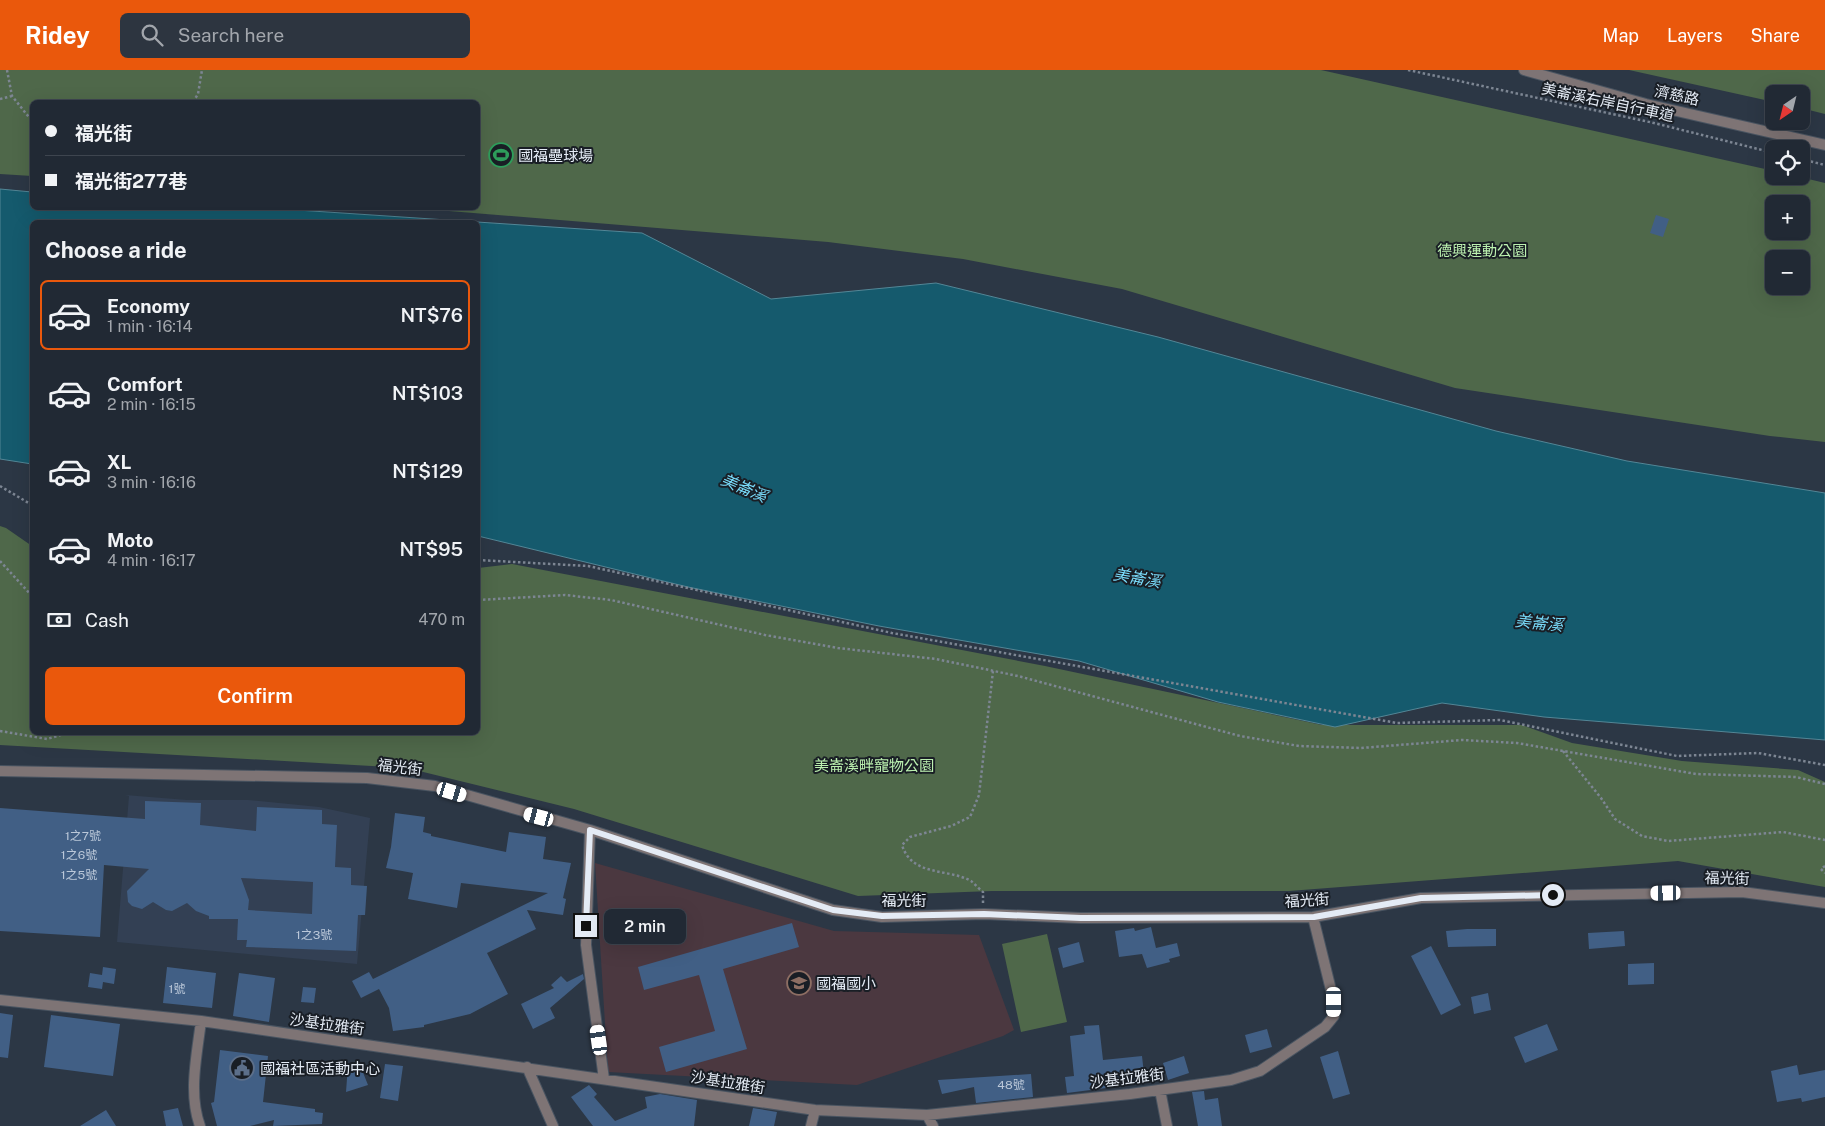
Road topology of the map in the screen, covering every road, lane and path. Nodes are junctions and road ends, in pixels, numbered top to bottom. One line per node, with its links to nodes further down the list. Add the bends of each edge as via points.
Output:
1 (7, 70): 5 (path)
2 (202, 70): 7 (path)
3 (1408, 70): 10 (path, 美崙溪右岸自行車道)
4 (1524, 70): 9 (street, 濟慈路, via 1646,104)
5 (12, 96): 6 (path); 8 (path)
6 (0, 99)
7 (194, 100)
8 (30, 118)
9 (1825, 145)
10 (1765, 150)
11 (1810, 161): 12 (path)
12 (1825, 165)
13 (0, 486): 14 (path)
14 (30, 504)
15 (480, 560): 23 (path, via 588,566 892,633 1396,722 1500,720 1677,756 1758,753)
16 (0, 562): 17 (path)
17 (30, 594)
18 (480, 600): 19 (path, via 565,595 611,600 838,648 936,659)
19 (993, 671): 22 (path, via 1240,736 1299,746 1361,748 1462,740); 31 (path, via 979,795 970,817 951,826 910,837 902,845 906,856 920,866 971,881 983,892)
20 (0, 731): 21 (path, via 47,739)
21 (61, 735)
22 (1563, 750): 25 (path, via 1696,774 1796,777); 27 (path, via 1615,820 1642,836 1668,841 1783,832)
23 (1825, 765)
24 (0, 771): 26 (street, 福光街, via 368,778 434,786)
25 (1825, 784)
26 (590, 830): 31 (street, 福光街, via 833,910 882,916); 36 (street, via 586,945)
27 (1825, 840)
28 (1825, 866): 29 (path, via 1821,869)
29 (1825, 873)
30 (1825, 903): 32 (street, 福光街, via 1742,892 1421,898)
31 (984, 914): 32 (street, 福光街, via 1081,918)
32 (1314, 917): 37 (street, 沙基拉雅街, via 1334,1002 1334,1016 1325,1027 1260,1071 1231,1080)
33 (0, 1000): 34 (street, 沙基拉雅街)
34 (200, 1021): 35 (street, 沙基拉雅街); 40 (street, via 193,1093)
35 (527, 1067): 36 (street, 沙基拉雅街); 41 (street)
36 (604, 1078): 38 (street, 沙基拉雅街)
37 (1160, 1090): 39 (street, 沙基拉雅街); 44 (street)
38 (815, 1110): 39 (street, 沙基拉雅街); 42 (street)
39 (927, 1115): 43 (street)
40 (200, 1126)
41 (553, 1126)
42 (811, 1126)
43 (933, 1126)
44 (1167, 1126)

